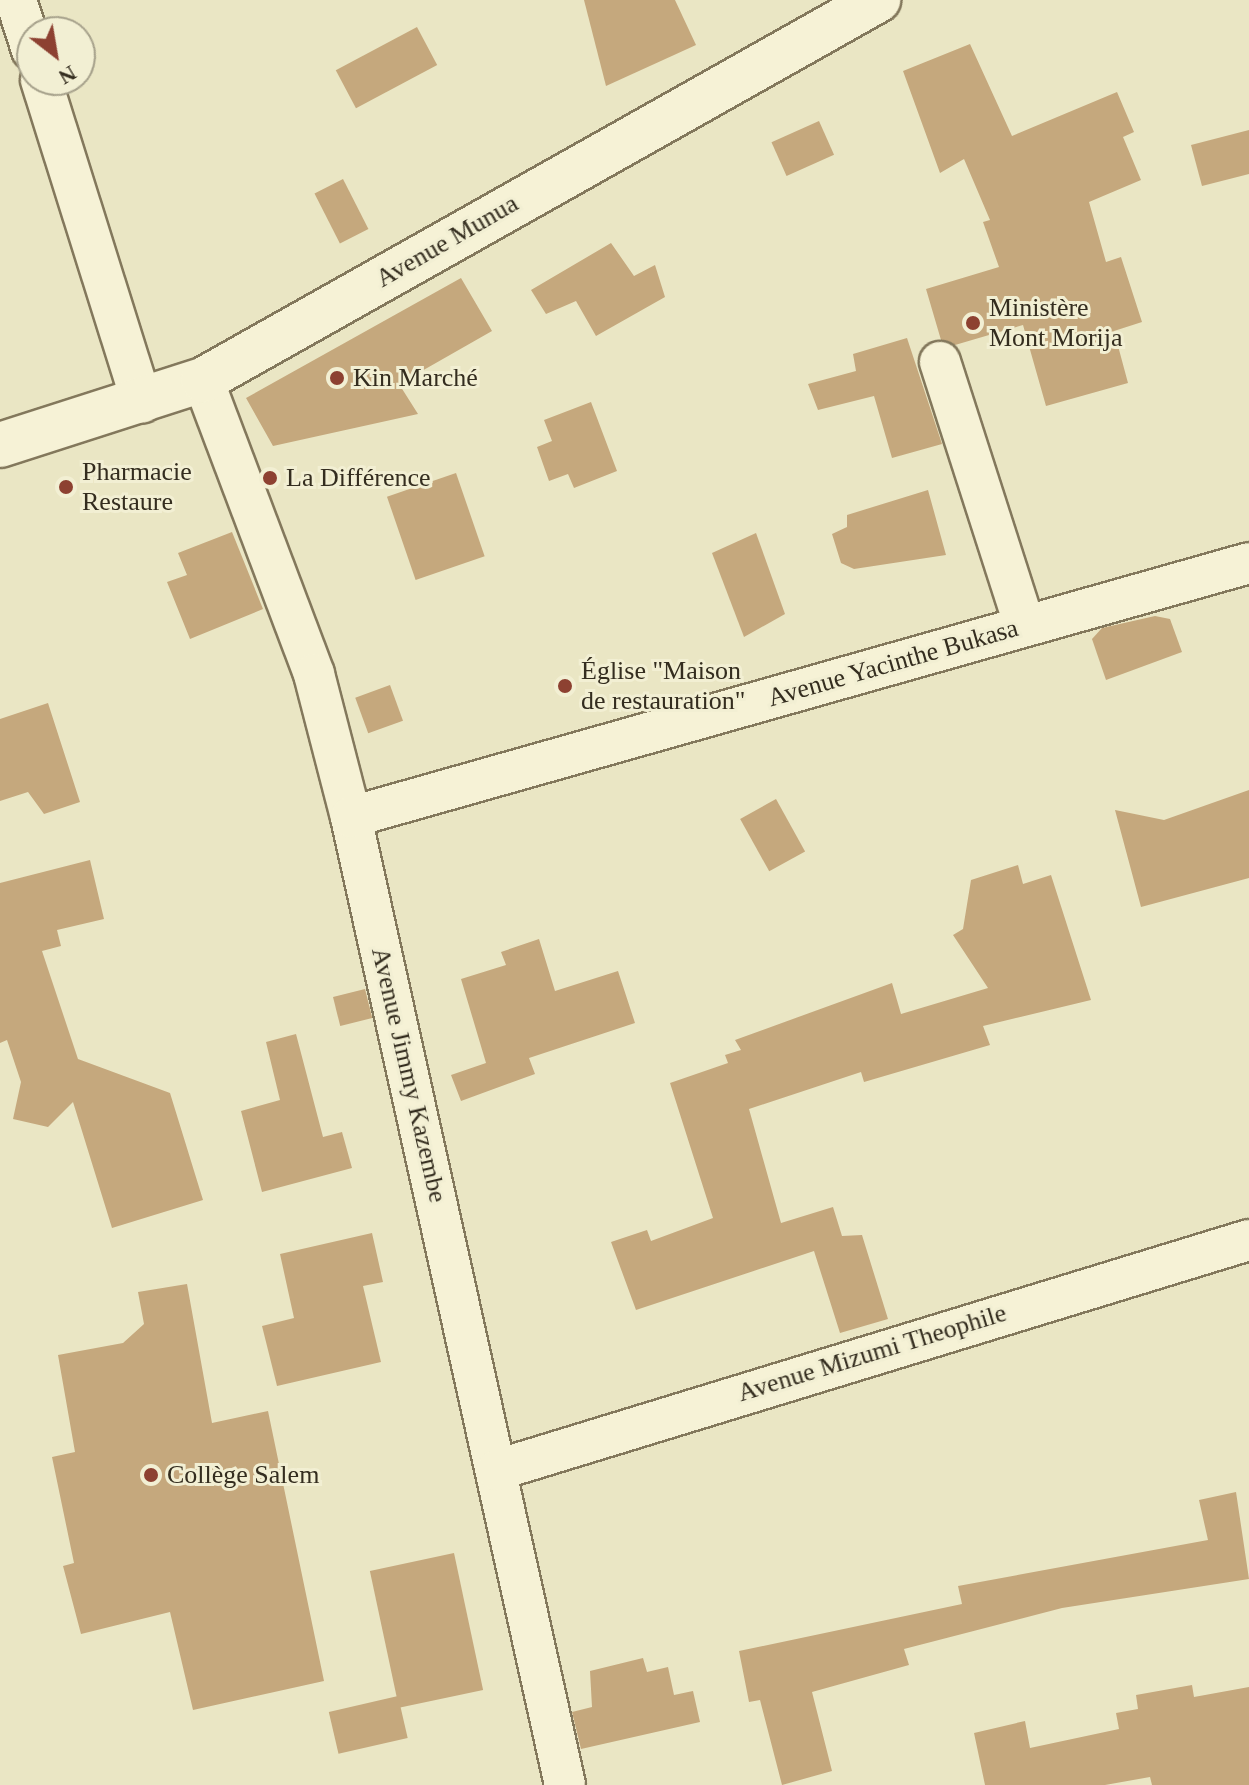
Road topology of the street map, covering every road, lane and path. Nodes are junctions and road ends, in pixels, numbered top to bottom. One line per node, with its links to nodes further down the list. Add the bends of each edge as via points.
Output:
1 (878, 0): 4 (main road, Avenue Munua)
2 (46, 96): 5 (street)
3 (940, 362): 8 (street)
4 (203, 380): 5 (main road, Avenue Munua); 9 (street, Avenue Jimmy Kazembe, via 314,674)
5 (142, 403): 6 (main road, Avenue Munua)
6 (0, 445)
7 (1249, 563): 8 (street, Avenue Yacinthe Bukasa)
8 (1025, 626): 9 (street, Avenue Yacinthe Bukasa)
9 (351, 817): 11 (street, Avenue Jimmy Kazembe)
10 (1249, 1240): 11 (street, Avenue Mizumi Theophile)
11 (497, 1470): 12 (street, Avenue Jimmy Kazembe)
12 (565, 1785)

